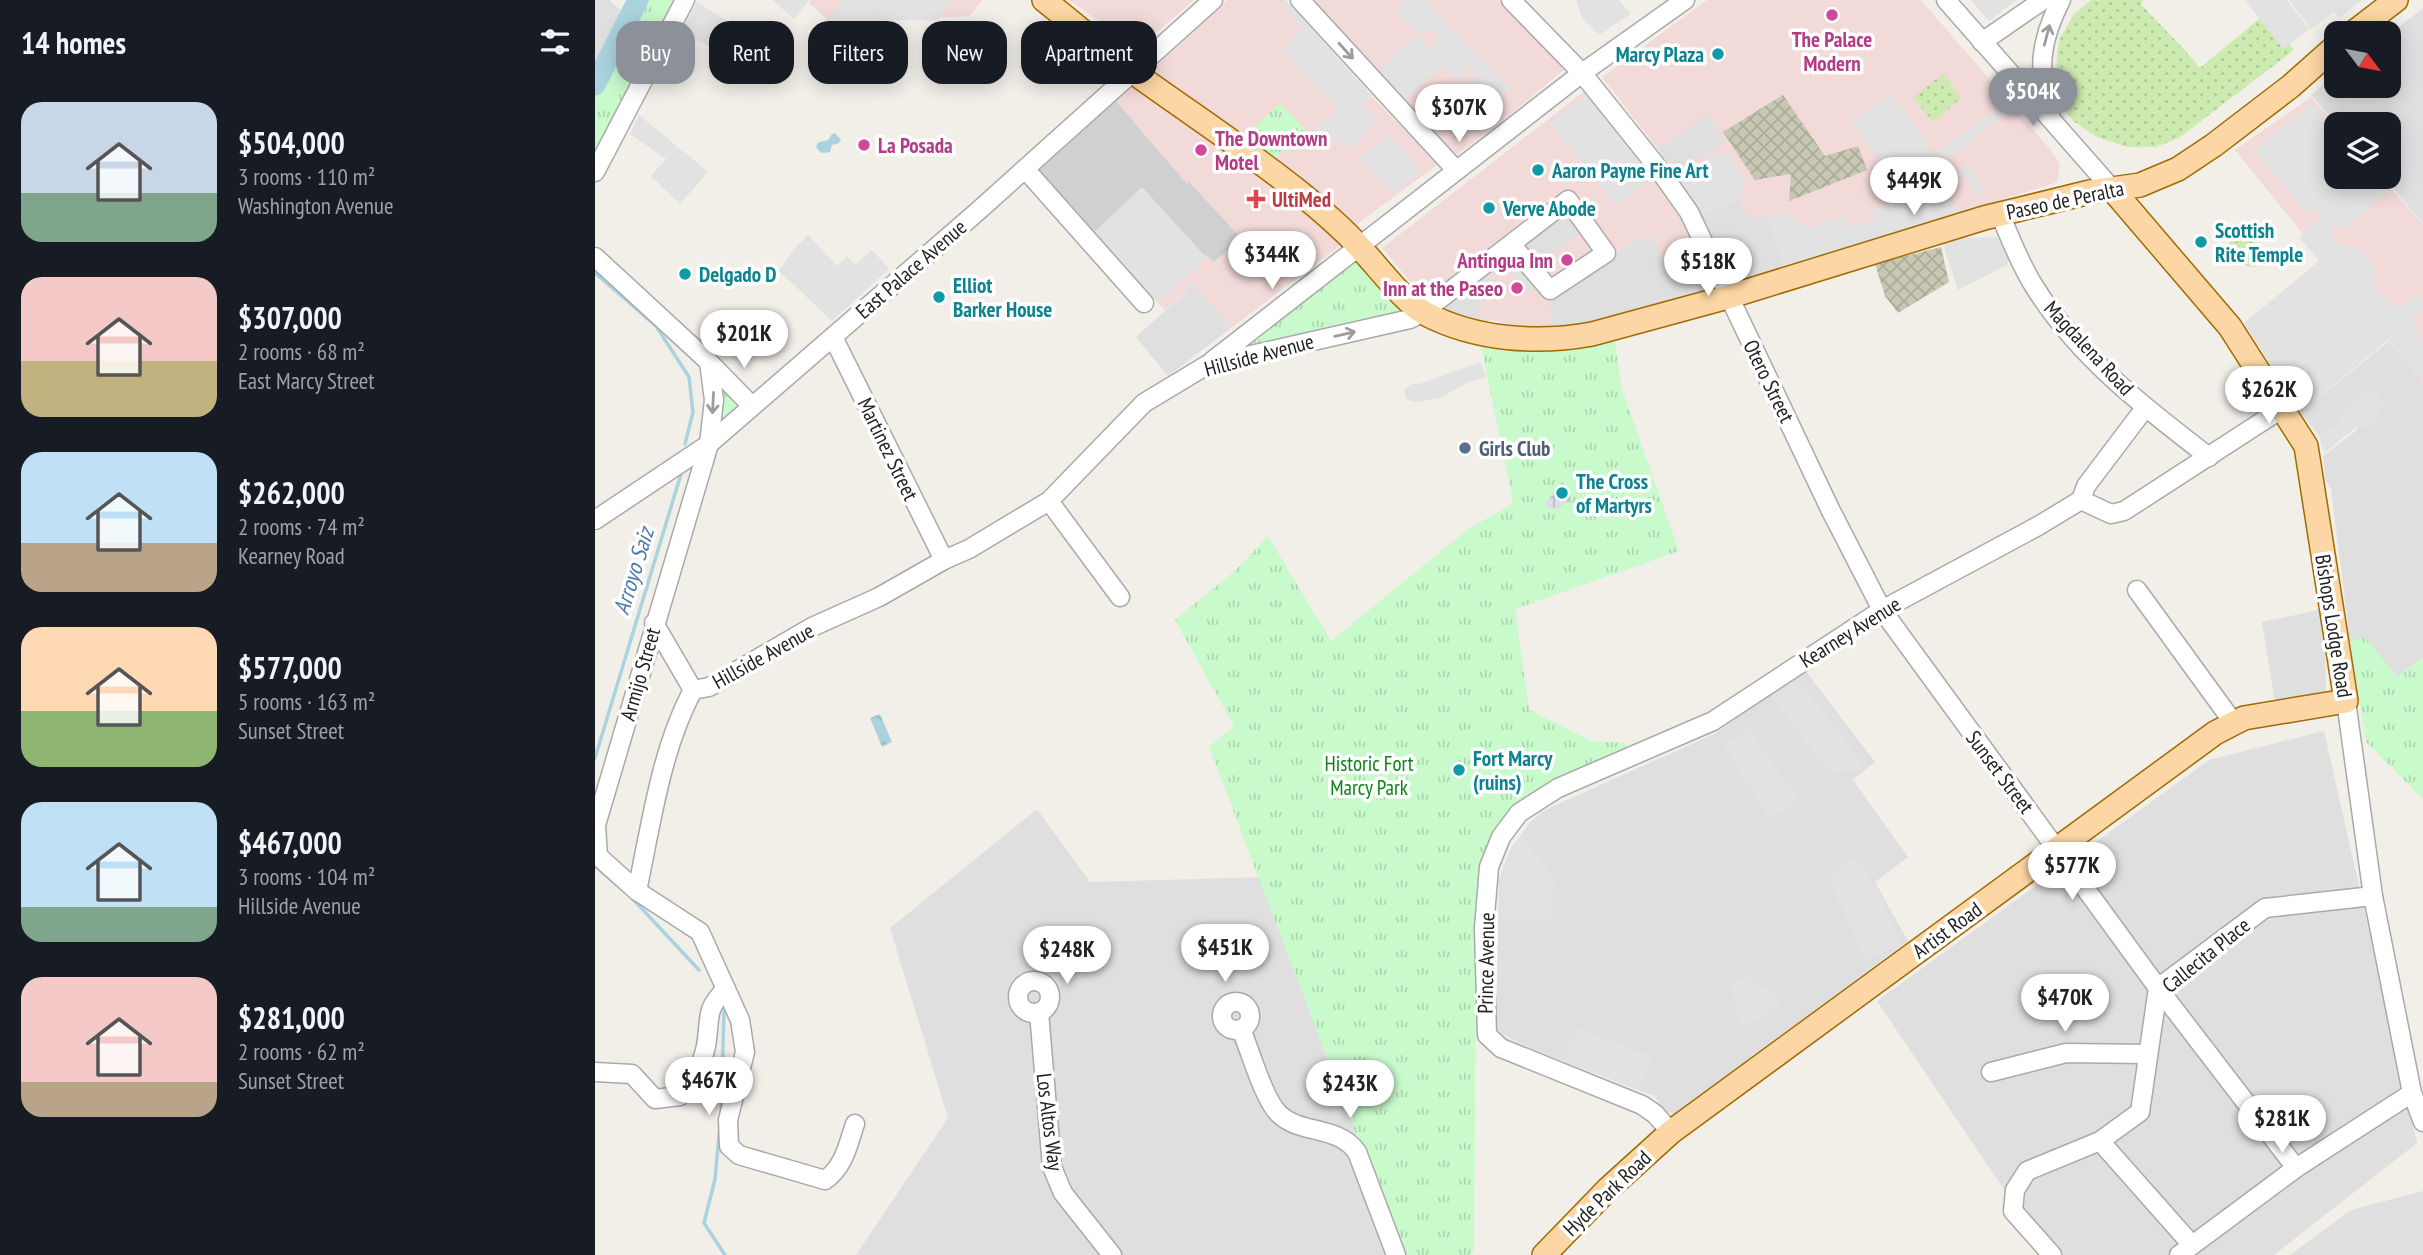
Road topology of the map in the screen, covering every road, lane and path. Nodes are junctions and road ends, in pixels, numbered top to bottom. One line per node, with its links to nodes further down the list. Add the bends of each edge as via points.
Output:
1 (685, 0): 22 (street)
2 (1044, 0): 11 (main road, Paseo de Peralta)
3 (1213, 0): 14 (street, East Palace Avenue)
4 (1300, 0): 21 (street, one-way to 21)
5 (1511, 0): 16 (street, Otero Street)
6 (1685, 0): 16 (street)
7 (1946, 0): 13 (street)
8 (2043, 0): 13 (street)
9 (2061, 0): 19 (street, one-way to 9, via 2041,68 2049,26)
10 (2396, 0): 12 (main road)
11 (1070, 21)
12 (2369, 21)
13 (1982, 42): 19 (street)
14 (1157, 50)
15 (2324, 57): 23 (main road, Paseo de Peralta, via 2190,161 2140,185)
16 (1582, 73): 21 (street); 28 (street, Otero Street, via 1679,196)
17 (1119, 84): 20 (street, East Palace Avenue)
18 (1151, 84): 26 (main road, Paseo de Peralta, via 1300,192)
19 (2052, 121): 23 (street)
20 (1025, 169): 29 (street); 31 (street, East Palace Avenue)
21 (1457, 170): 26 (street)
22 (595, 172)
23 (2112, 189): 24 (main road, Paseo de Peralta); 36 (main road, Bishops Lodge Road, via 2230,327)
24 (2000, 214): 28 (main road, Paseo de Peralta); 35 (street, Magdalena Road, via 2033,285 2048,306 2084,349)
25 (1511, 244): 25 (street, Hillside Avenue, via 1568,200 1607,253 1550,290); 30 (street, Hillside Avenue)
26 (1360, 247): 30 (main road, Paseo de Peralta); 33 (street)
27 (595, 257): 32 (street)
28 (1728, 297): 30 (main road, Paseo de Peralta, via 1592,334 1554,339 1498,336); 45 (street, Otero Street)
29 (1144, 303)
30 (1423, 312): 33 (street, Hillside Avenue, one-way to 30, via 1410,319)
31 (833, 337): 34 (street, East Palace Avenue); 42 (street, Martinez Street)
32 (709, 362): 34 (street); 37 (street, Armijo Street, one-way to 37, via 714,400)
33 (1207, 365): 40 (street, Hillside Avenue, via 1144,403)
34 (751, 405): 37 (street, East Palace Avenue)
35 (2145, 408): 38 (street, Magdalena Road); 39 (street, Kearney Avenue, via 2086,486)
36 (2283, 408): 38 (street); 48 (main road, Bishops Lodge Road, via 2309,459)
37 (709, 444): 41 (street, East Palace Avenue); 46 (street, Armijo Street)
38 (2209, 457): 39 (street, via 2124,511 2111,514)
39 (2081, 500): 45 (street, Kearney Avenue)
40 (1049, 501): 42 (street, Hillside Avenue); 44 (street)
41 (595, 520)
42 (944, 560): 47 (street, Hillside Avenue, via 879,597 812,627 709,687)
43 (2137, 590): 49 (street)
44 (1120, 597)
45 (1882, 610): 50 (street, Kearney Avenue, via 1713,720 1558,788); 51 (street, Sunset Street)
46 (654, 623): 47 (street); 52 (street, Armijo Street, via 596,825 598,856)
47 (693, 690): 52 (street, Hillside Avenue, via 681,711 657,794)
48 (2346, 701): 49 (main road, Artist Road); 53 (street, Bishops Lodge Road)
49 (2233, 722): 51 (main road, Artist Road)
50 (1519, 813): 64 (street, Prince Avenue, via 1501,837 1489,867 1484,929 1487,1035 1501,1048 1641,1105)
51 (2058, 848): 54 (street, Sunset Street); 64 (main road, Artist Road)
52 (637, 891): 55 (street, via 700,932)
53 (2373, 896): 54 (street, Callecita Place, via 2265,908); 61 (street, Bishops Lodge Road)
54 (2158, 988): 58 (street, Callecita Place); 66 (street, Sunset Street)
55 (726, 989): 59 (street, via 712,1002 705,1048 695,1077 680,1096 655,1099 632,1074); 63 (street, via 740,1020 745,1052 728,1120 729,1146 739,1155 825,1180 844,1157)
56 (1039, 1012): 68 (street, Los Altos Way, via 1052,1167 1063,1193)
57 (1241, 1029): 69 (street, via 1278,1113 1338,1135 1357,1152)
58 (2147, 1054): 60 (street, via 2066,1053); 65 (street, Callecita Place, via 2140,1112)
59 (595, 1072)
60 (1991, 1072)
61 (2412, 1093): 62 (street, Bishops Lodge Road); 66 (street)
62 (2423, 1122)
63 (855, 1124)
64 (1671, 1132): 70 (main road, Hyde Park Road)
65 (2100, 1141): 67 (street); 71 (street, Callecita Place, via 2027,1171 2015,1190 2013,1211)
66 (2296, 1168): 67 (street)
67 (2185, 1250)
68 (1112, 1255)
69 (1396, 1255)
70 (1544, 1255)
71 (2052, 1255)

